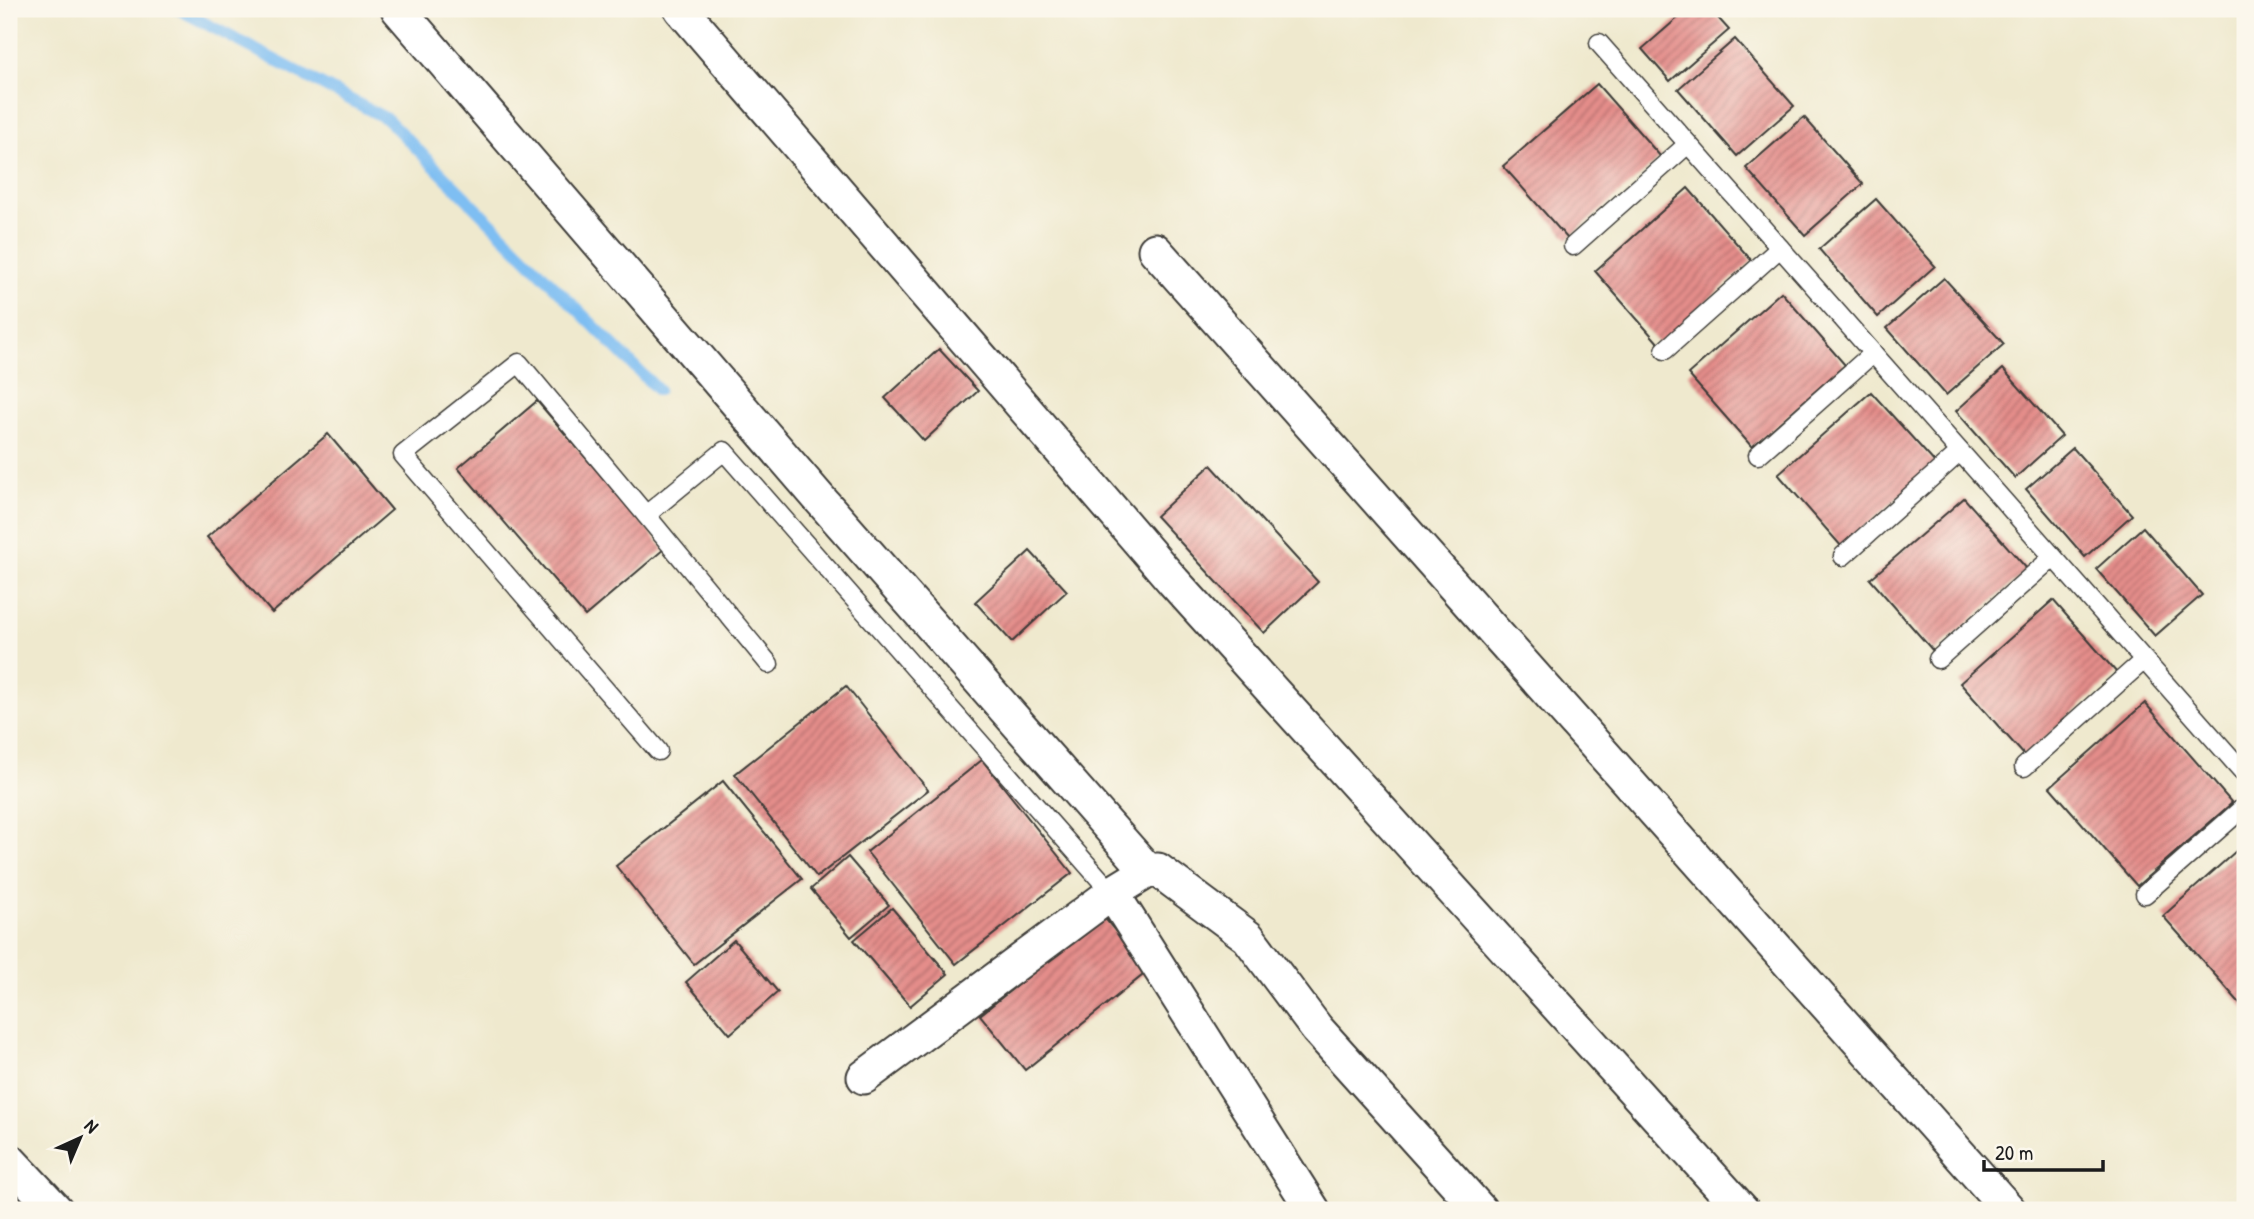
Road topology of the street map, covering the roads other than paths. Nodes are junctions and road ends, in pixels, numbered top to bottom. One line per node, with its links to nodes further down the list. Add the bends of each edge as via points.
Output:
1 (398, 9): 22 (street)
2 (681, 9): 30 (street, via 1174,582)
3 (1599, 43): 4 (lane)
4 (1688, 144): 5 (lane); 6 (lane)
5 (1573, 246)
6 (1780, 248): 8 (lane); 9 (lane)
7 (1155, 250): 31 (street)
8 (1665, 350)
9 (1873, 353): 10 (lane); 11 (lane)
10 (1960, 452): 13 (lane); 14 (lane)
11 (1758, 455)
12 (646, 515): 17 (lane); 18 (lane, via 519,363 403,455); 23 (lane, via 724,451)
13 (1843, 556)
14 (2053, 557): 15 (lane); 16 (lane)
15 (1938, 659)
16 (2144, 660): 19 (lane); 20 (lane)
17 (769, 664)
18 (658, 751)
19 (2024, 767)
20 (2245, 774)
21 (2245, 806): 24 (lane)
22 (1148, 871): 23 (street); 29 (street, via 1158,870 1248,937 1317,1030)
23 (1112, 892): 25 (street); 28 (street)
24 (2145, 894)
25 (864, 1077)
26 (9, 1160): 27 (street)
27 (56, 1210)
28 (1313, 1210)
29 (1480, 1210)
30 (1742, 1210)
31 (2009, 1210)

